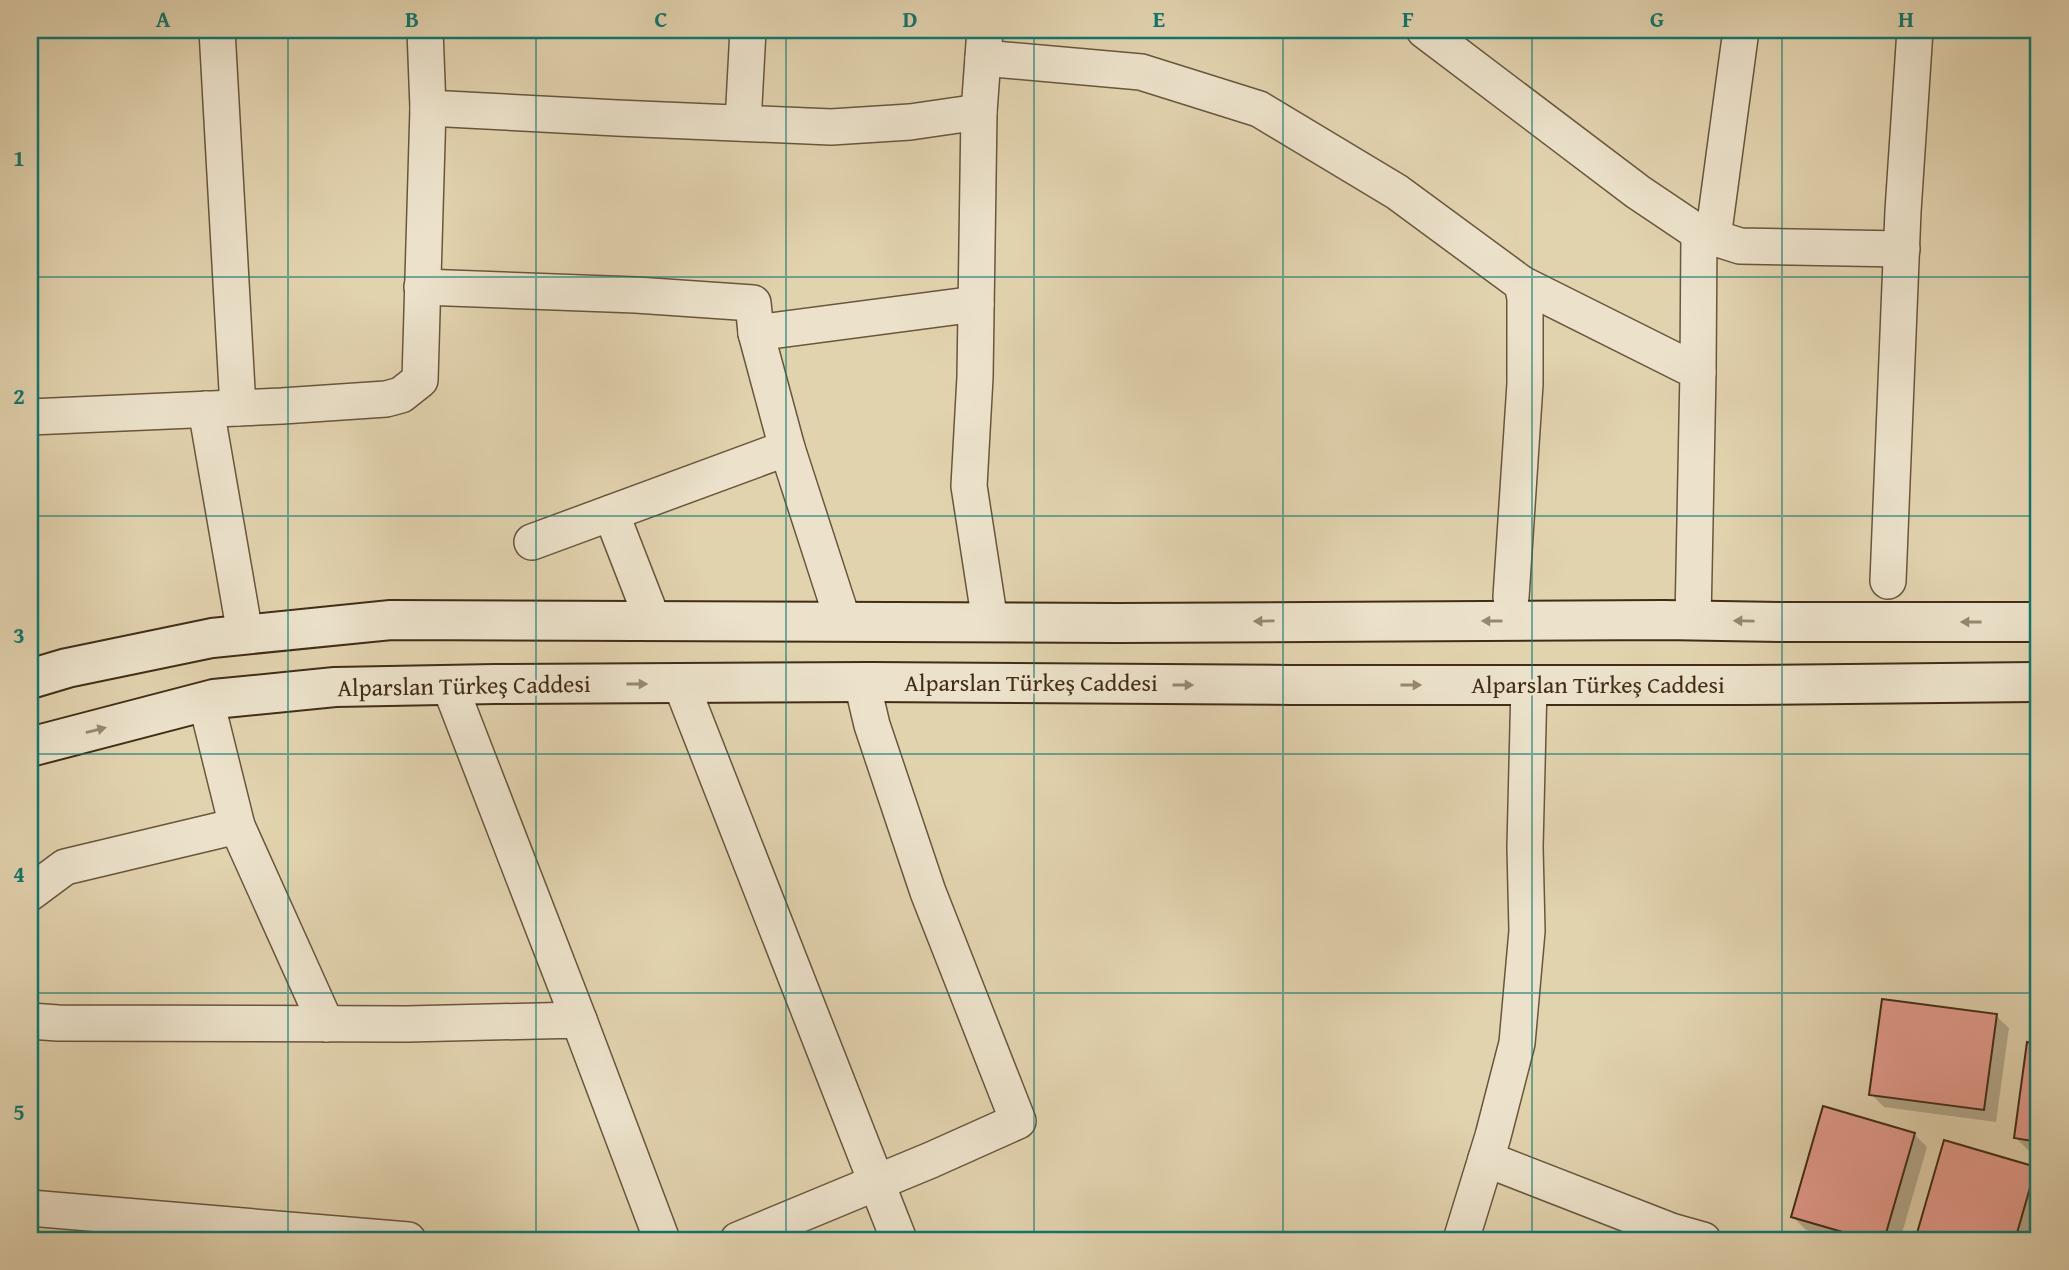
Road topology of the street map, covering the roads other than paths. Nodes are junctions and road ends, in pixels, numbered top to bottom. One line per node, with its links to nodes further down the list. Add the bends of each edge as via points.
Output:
1 (216, 30): 18 (street)
2 (425, 30): 8 (street)
3 (748, 30): 10 (street)
4 (1424, 30): 11 (street, via 1638,192)
5 (1741, 30): 11 (street)
6 (1915, 30): 12 (street)
7 (984, 44): 9 (street); 13 (street, via 1141,72 1259,109 1397,192)
8 (428, 108): 10 (street); 14 (street)
9 (979, 112): 10 (street, via 831,127); 15 (street)
10 (743, 123)
11 (1706, 235): 12 (street, via 1740,246); 17 (street)
12 (1902, 249): 23 (street)
13 (1522, 284): 17 (street); 24 (street, via 1525,384)
14 (422, 287): 16 (street, via 753,303); 18 (street, via 420,380 401,395)
15 (976, 304): 16 (street); 28 (street, via 969,486)
16 (756, 333): 20 (street)
17 (1698, 372): 25 (street)
18 (222, 409): 19 (street); 30 (street)
19 (30, 417)
20 (787, 448): 21 (street); 27 (street)
21 (611, 513): 22 (street); 26 (street)
22 (532, 542)
23 (1888, 581)
24 (1511, 597)
25 (1693, 620): 28 (street, one-way to 28); 29 (street, one-way to 25)
26 (653, 621): 27 (street); 30 (street, via 391,620)
27 (843, 621): 28 (street)
28 (990, 622)
29 (2039, 622)
30 (245, 634): 31 (street)
31 (30, 679)
32 (862, 682): 35 (street, Alparslan Türkeş Caddesi); 36 (street, Alparslan Türkeş Caddesi, one-way to 36); 45 (street, via 928,892 1018,1121)
33 (2039, 682): 36 (street, Alparslan Türkeş Caddesi)
34 (449, 684): 35 (street, Alparslan Türkeş Caddesi, one-way to 35); 37 (street, Alparslan Türkeş Caddesi, via 335,687); 41 (street)
35 (681, 684): 45 (street)
36 (1529, 685): 44 (street, via 1526,945 1517,1043)
37 (205, 701): 38 (street, Alparslan Türkeş Caddesi, one-way to 37); 39 (street)
38 (30, 747)
39 (237, 825): 40 (street, via 65,867); 43 (street)
40 (30, 893)
41 (579, 1020): 43 (street); 48 (street)
42 (30, 1021): 43 (street)
43 (326, 1024)
44 (1486, 1159): 51 (street); 52 (street)
45 (876, 1184): 49 (street); 50 (street)
46 (30, 1208): 47 (street)
47 (408, 1240)
48 (662, 1240)
49 (738, 1240)
50 (899, 1240)
51 (1461, 1240)
52 (1703, 1240)

